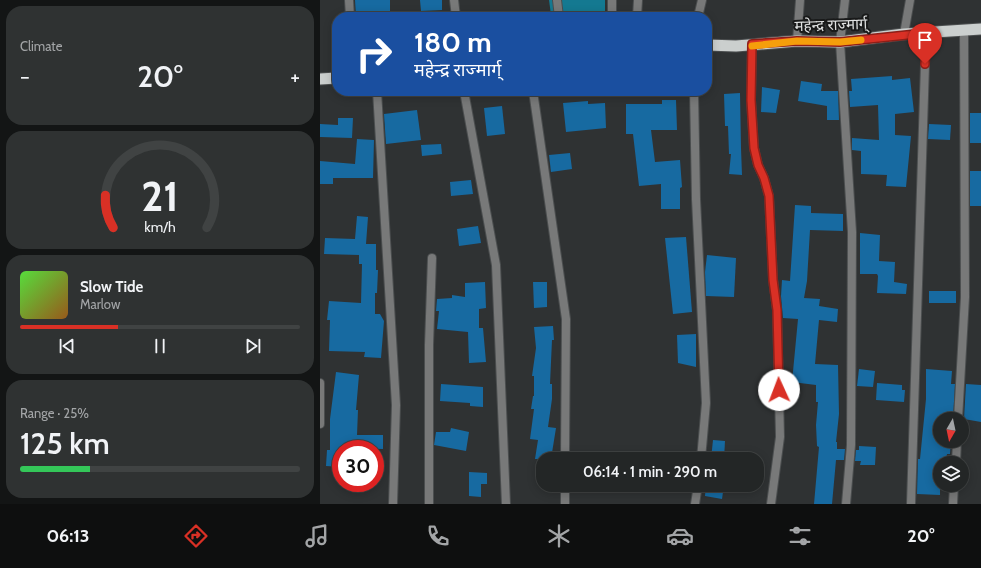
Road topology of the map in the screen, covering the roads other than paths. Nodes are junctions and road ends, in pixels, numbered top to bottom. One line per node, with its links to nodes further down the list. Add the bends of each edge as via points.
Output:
1 (349, 0): 10 (street)
2 (454, 0): 11 (street)
3 (557, 0): 12 (street)
4 (612, 0): 13 (street)
5 (638, 0): 14 (street)
6 (702, 0): 15 (street)
7 (800, 0): 20 (street)
8 (845, 0): 21 (street)
9 (910, 0): 19 (street)
10 (350, 12)
11 (455, 12)
12 (558, 12)
13 (612, 12)
14 (637, 12)
15 (699, 12)
16 (981, 29): 17 (highway, महेन्द्र राज्मार्ग्)
17 (964, 30): 18 (highway, महेन्द्र राज्मार्ग्); 32 (street, via 965,297)
18 (926, 33): 19 (highway, महेन्द्र राज्मार्ग्); 46 (street)
19 (904, 34): 21 (highway, महेन्द्र राज्मार्ग्)
20 (797, 41): 21 (highway, महेन्द्र राज्मार्ग्); 22 (highway, महेन्द्र राज्मार्ग्)
21 (840, 42): 45 (street, via 852,232 851,446)
22 (752, 44): 23 (highway, महेन्द्र राज्मार्ग्); 44 (street, via 751,100 754,148 769,196 777,310 780,437)
23 (712, 45)
24 (332, 78): 25 (highway)
25 (320, 79)
26 (377, 96): 39 (street, via 396,405)
27 (465, 96): 41 (street, via 496,265)
28 (534, 96): 34 (street, via 566,319)
29 (694, 96): 35 (street, via 706,403)
30 (432, 258): 40 (street)
31 (320, 383): 33 (street)
32 (958, 412)
33 (320, 424)
34 (566, 452)
35 (702, 452)
36 (565, 492): 42 (street)
37 (697, 492): 43 (street)
38 (954, 492): 47 (street)
39 (393, 504)
40 (429, 504)
41 (506, 504)
42 (565, 504)
43 (695, 504)
44 (771, 504)
45 (846, 504)
46 (911, 504)
47 (953, 504)

